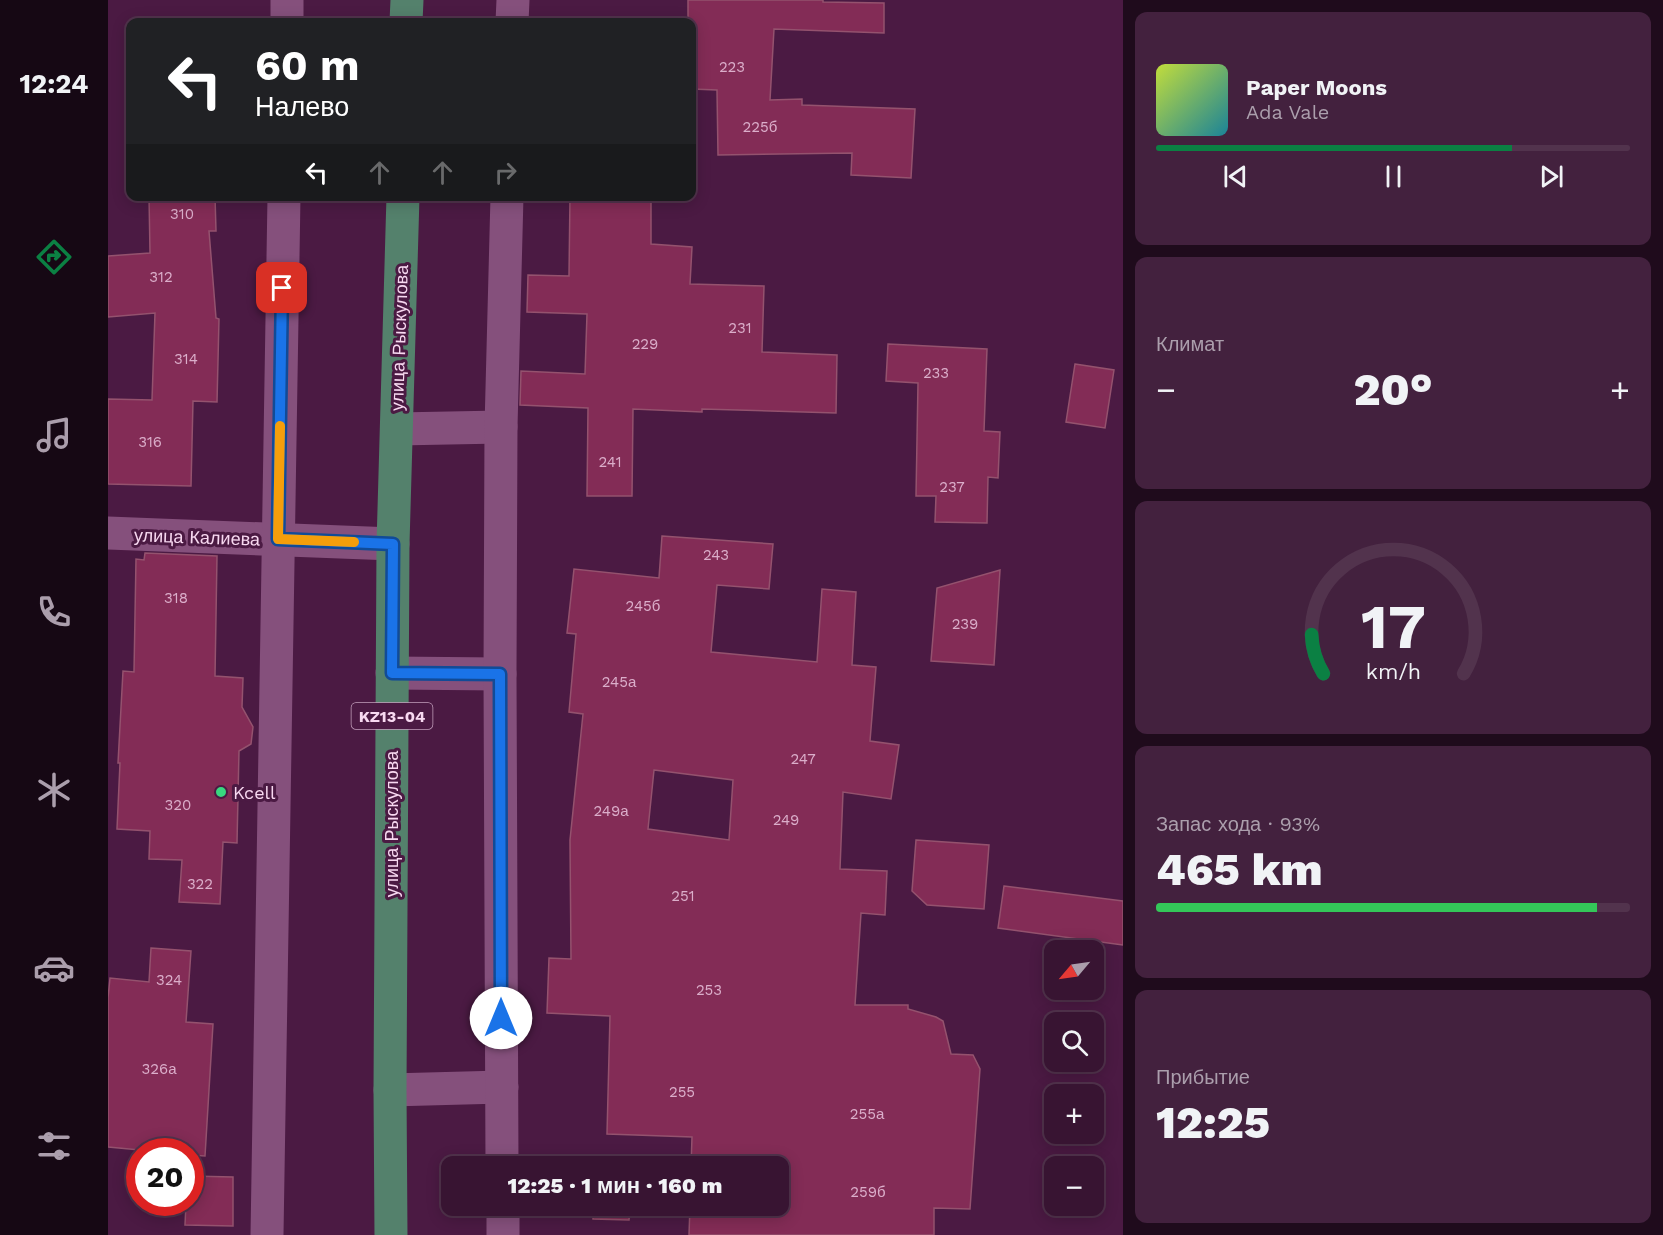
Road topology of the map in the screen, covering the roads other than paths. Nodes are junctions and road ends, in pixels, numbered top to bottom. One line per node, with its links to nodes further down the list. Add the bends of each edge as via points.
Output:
1 (287, 0): 4 (street)
2 (406, 0): 5 (main road)
3 (513, 0): 6 (street)
4 (287, 18)
5 (406, 18)
6 (512, 18)
7 (284, 201): 13 (street)
8 (403, 201): 11 (main road, улица Рыскулова / KZ13-04)
9 (507, 201): 10 (street)
10 (501, 427): 11 (street); 16 (street)
11 (397, 429): 14 (main road, улица Рыскулова / KZ13-04)
12 (108, 534): 13 (street, улица Калиева)
13 (278, 539): 14 (street, улица Калиева); 21 (street)
14 (393, 544): 15 (main road, улица Рыскулова / KZ13-04)
15 (392, 673): 16 (street); 18 (main road, улица Рыскулова / KZ13-04)
16 (500, 674): 17 (street)
17 (502, 1087): 18 (street); 19 (street)
18 (390, 1090): 22 (main road, улица Рыскулова / KZ13-04)
19 (502, 1156)
20 (503, 1216): 23 (street)
21 (267, 1235)
22 (391, 1235)
23 (503, 1235)

